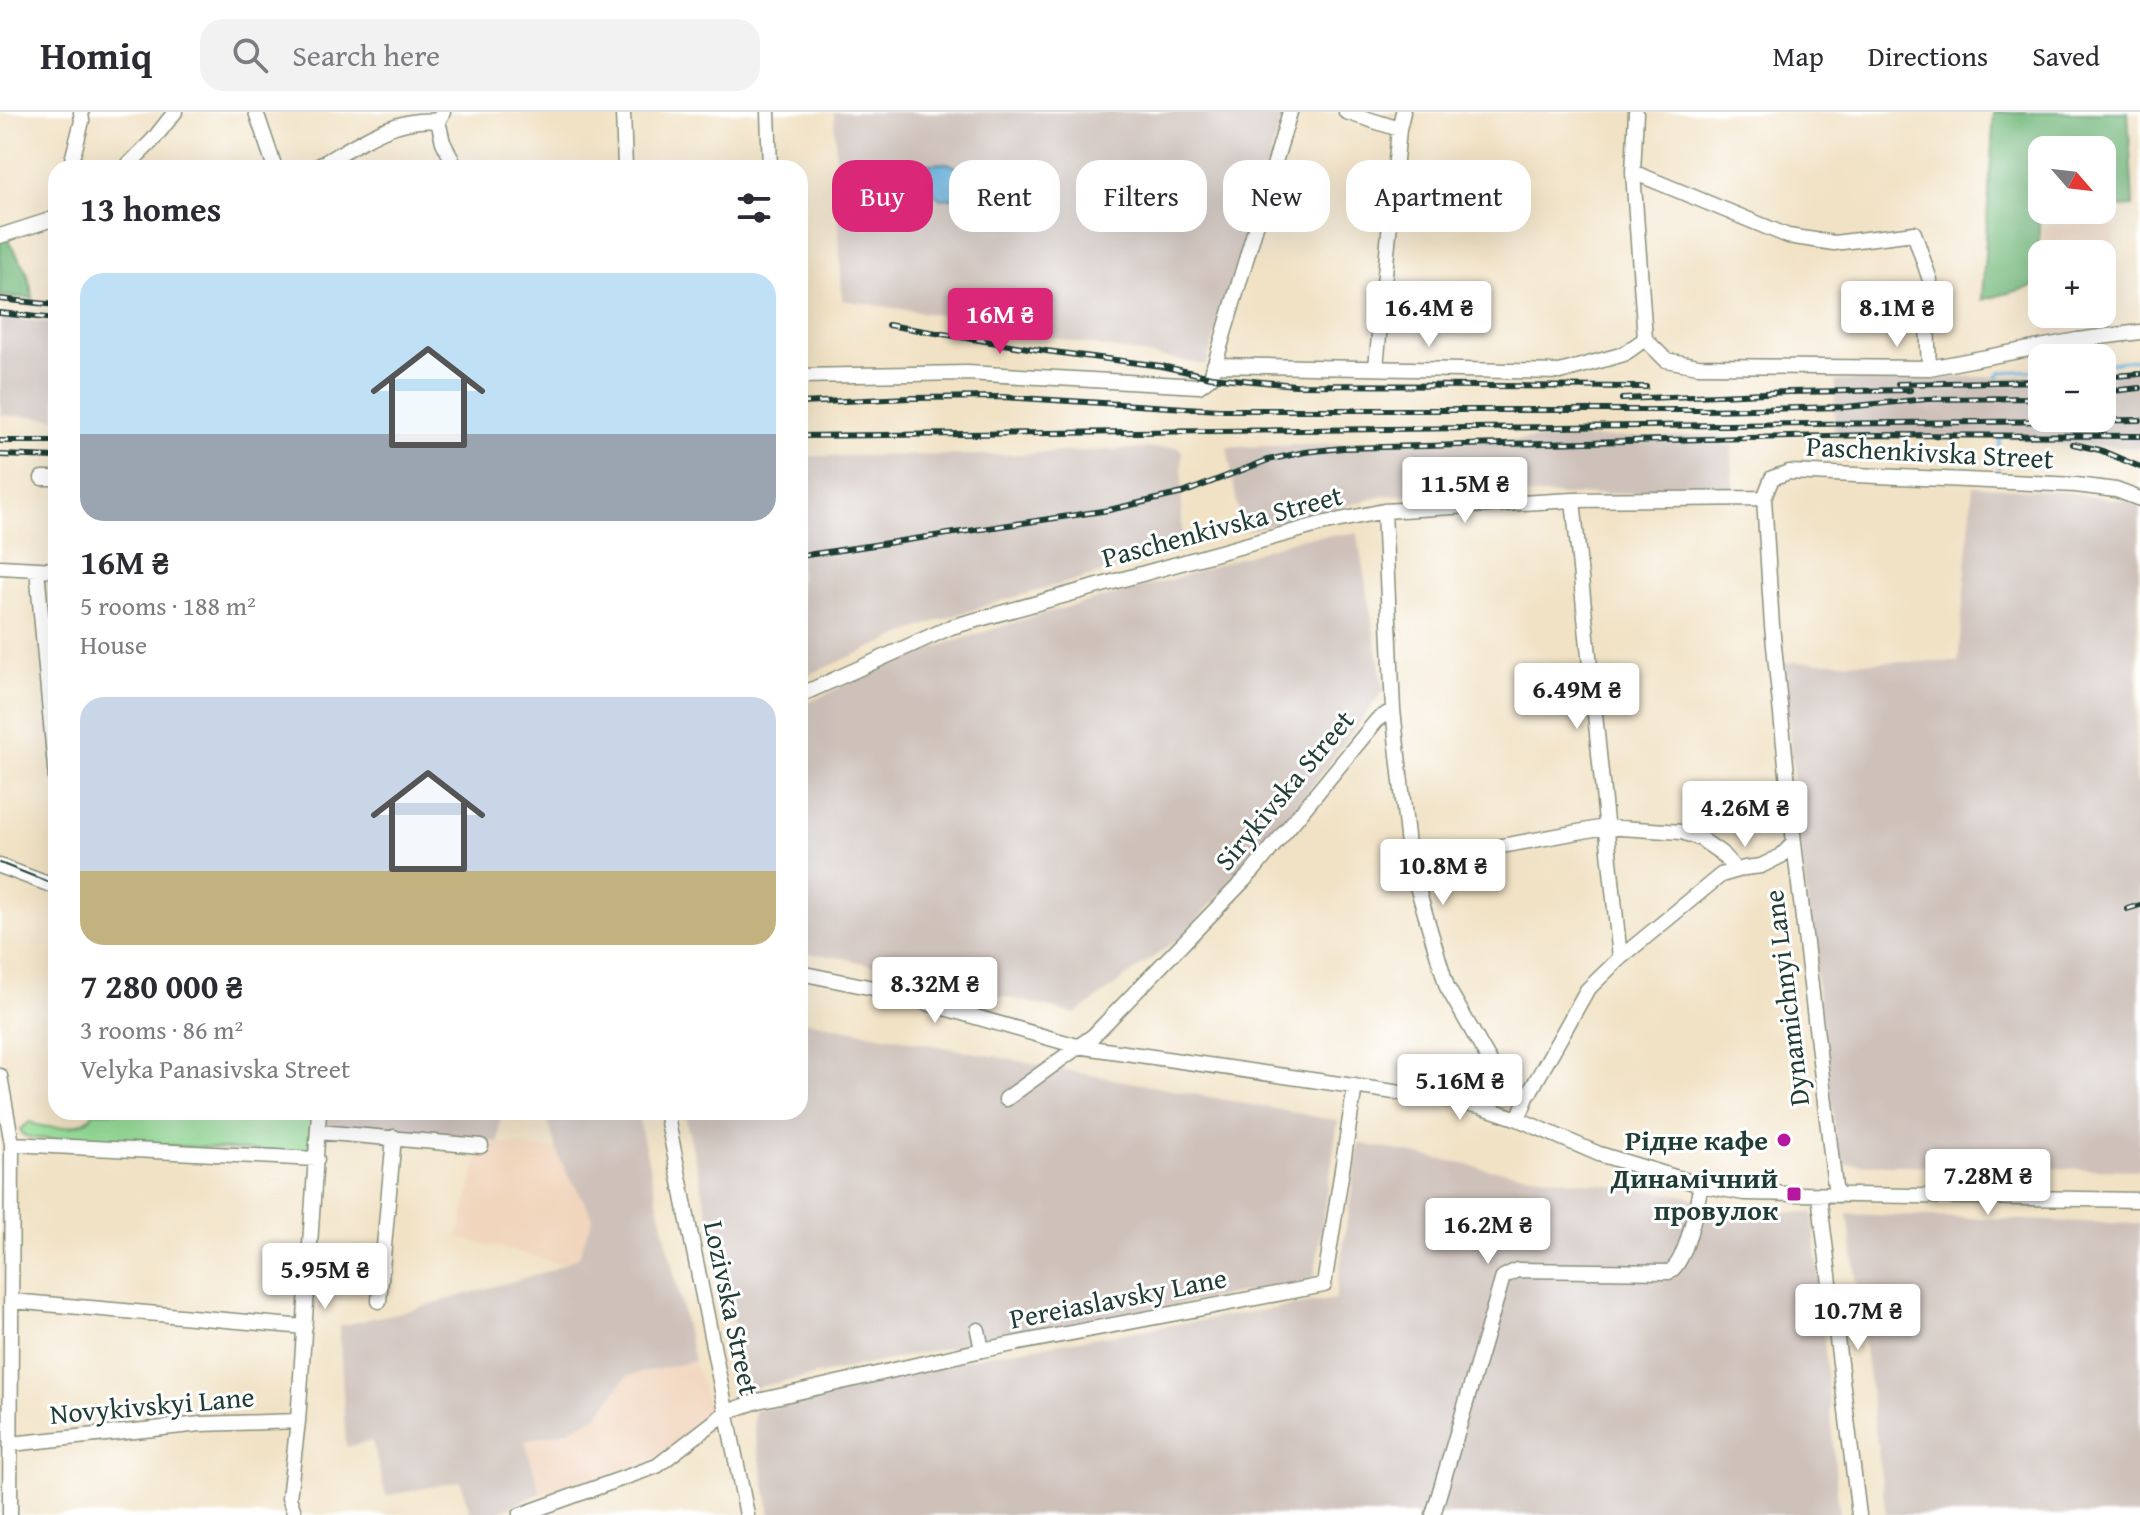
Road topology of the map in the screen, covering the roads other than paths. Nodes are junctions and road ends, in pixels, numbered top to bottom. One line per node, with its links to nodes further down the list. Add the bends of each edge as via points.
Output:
1 (81, 112): 12 (street)
2 (175, 112): 13 (street)
3 (256, 112): 14 (street)
4 (623, 112): 17 (street)
5 (768, 112): 18 (street)
6 (1290, 112): 24 (street)
7 (1346, 112): 11 (street)
8 (1403, 112): 11 (street)
9 (1636, 112): 19 (street)
10 (440, 116): 15 (street, via 395,124); 16 (street)
11 (1399, 129): 25 (street)
12 (72, 160)
13 (133, 160)
14 (272, 160)
15 (330, 160)
16 (452, 160)
17 (625, 160)
18 (770, 160)
19 (1633, 172): 23 (street); 26 (street, via 1788,236 1834,243 1914,233 1930,280)
20 (48, 221): 21 (street)
21 (0, 236)
22 (2140, 332): 26 (street)
23 (1645, 339): 25 (street, via 1624,354 1560,372); 26 (street, via 1666,360 1698,366)
24 (1214, 365): 25 (street); 27 (street, via 1211,377 1199,386 1184,387 967,373)
25 (1376, 367)
26 (1929, 368)
27 (808, 376)
28 (1764, 498): 29 (street, Paschenkivska Street, via 1772,478 1789,472 2076,485); 30 (street, Paschenkivska Street); 39 (street, Dynamichnyi Lane)
29 (2140, 499)
30 (1573, 500): 31 (street, Paschenkivska Street); 38 (street)
31 (1384, 511): 36 (street, Paschenkivska Street, via 951,627); 37 (street, Sirykivska Street)
32 (0, 567): 33 (street)
33 (37, 569): 34 (street); 35 (street)
34 (48, 570)
35 (48, 691)
36 (808, 691)
37 (1393, 710): 40 (street); 46 (street, Sirykivska Street, via 1377,720 1252,872 1093,1036)
38 (1605, 827): 40 (street); 42 (street, via 1682,832 1721,853); 44 (street)
39 (1794, 843): 42 (street, via 1761,866); 61 (street, Dynamichnyi Lane)
40 (1410, 863): 49 (street, via 1447,987 1498,1076)
41 (0, 866): 43 (street)
42 (1736, 870): 44 (street, via 1721,875)
43 (48, 884)
44 (1620, 958): 49 (street, via 1587,990)
45 (808, 975): 46 (street, via 878,989)
46 (1077, 1046): 48 (street); 50 (street, Sirykivska Street)
47 (0, 1076): 56 (street)
48 (1355, 1086): 51 (street, via 1450,1100); 67 (street, Pereiaslavsky Lane, via 1324,1285)
49 (1527, 1097): 51 (street)
50 (1006, 1099)
51 (1518, 1119): 59 (street, via 1599,1154)
52 (319, 1120): 54 (street)
53 (668, 1120): 68 (street, Lozivska Street)
54 (319, 1132): 55 (street); 58 (street)
55 (394, 1137): 57 (street); 64 (street)
56 (12, 1144): 58 (street); 63 (street)
57 (481, 1146)
58 (317, 1159): 65 (street)
59 (1701, 1185): 60 (street, via 1744,1193); 75 (street, via 1683,1255 1674,1270 1517,1270 1503,1277)
60 (1819, 1195): 61 (street); 76 (street)
61 (1836, 1195): 62 (street)
62 (2140, 1200)
63 (12, 1301): 65 (street); 70 (street)
64 (379, 1301)
65 (305, 1327): 69 (street)
66 (978, 1330): 67 (street)
67 (982, 1350): 68 (street, Pereiaslavsky Lane)
68 (727, 1412): 73 (street, via 657,1466); 74 (street, Lozivska Street)
69 (298, 1421): 70 (street, Novykivskyi Lane, via 201,1424); 72 (street, via 289,1498)
70 (11, 1444): 71 (street)
71 (10, 1515)
72 (295, 1515)
73 (520, 1515)
74 (747, 1515)
75 (1433, 1515)
76 (1859, 1515)

